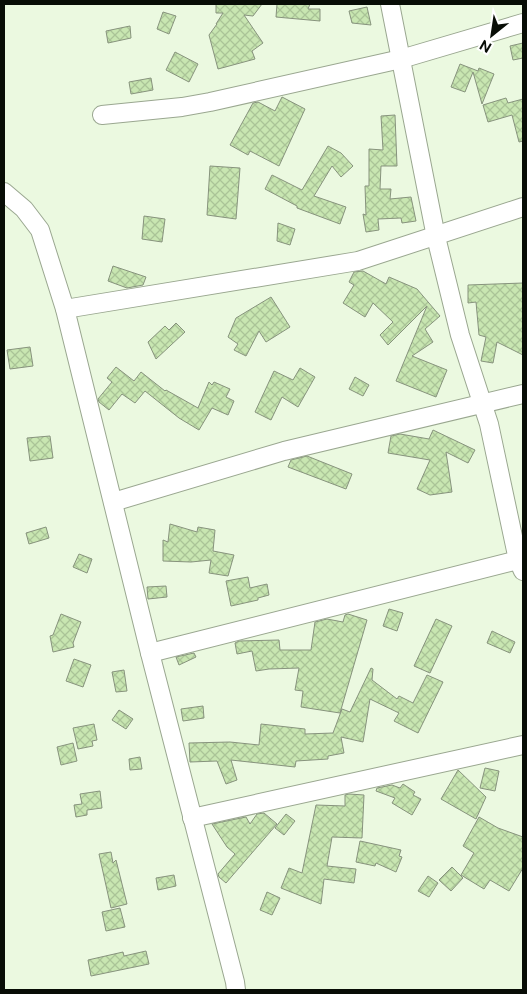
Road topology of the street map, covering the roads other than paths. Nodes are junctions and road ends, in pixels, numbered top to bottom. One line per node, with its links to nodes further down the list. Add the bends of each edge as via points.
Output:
1 (390, 4): 3 (street)
2 (523, 23): 3 (street)
3 (402, 59): 4 (street, via 210,102); 7 (street)
4 (102, 115)
5 (4, 192): 8 (street, via 24,209 40,230)
6 (523, 206): 7 (street)
7 (436, 237): 8 (street, via 358,261); 10 (street, via 460,335)
8 (65, 309): 11 (street)
9 (523, 394): 10 (street)
10 (483, 405): 11 (street, via 284,451); 12 (street)
11 (113, 502): 13 (street)
12 (521, 565): 13 (street)
13 (150, 653): 15 (street)
14 (523, 745): 15 (street)
15 (192, 818): 16 (street)
16 (236, 990)

